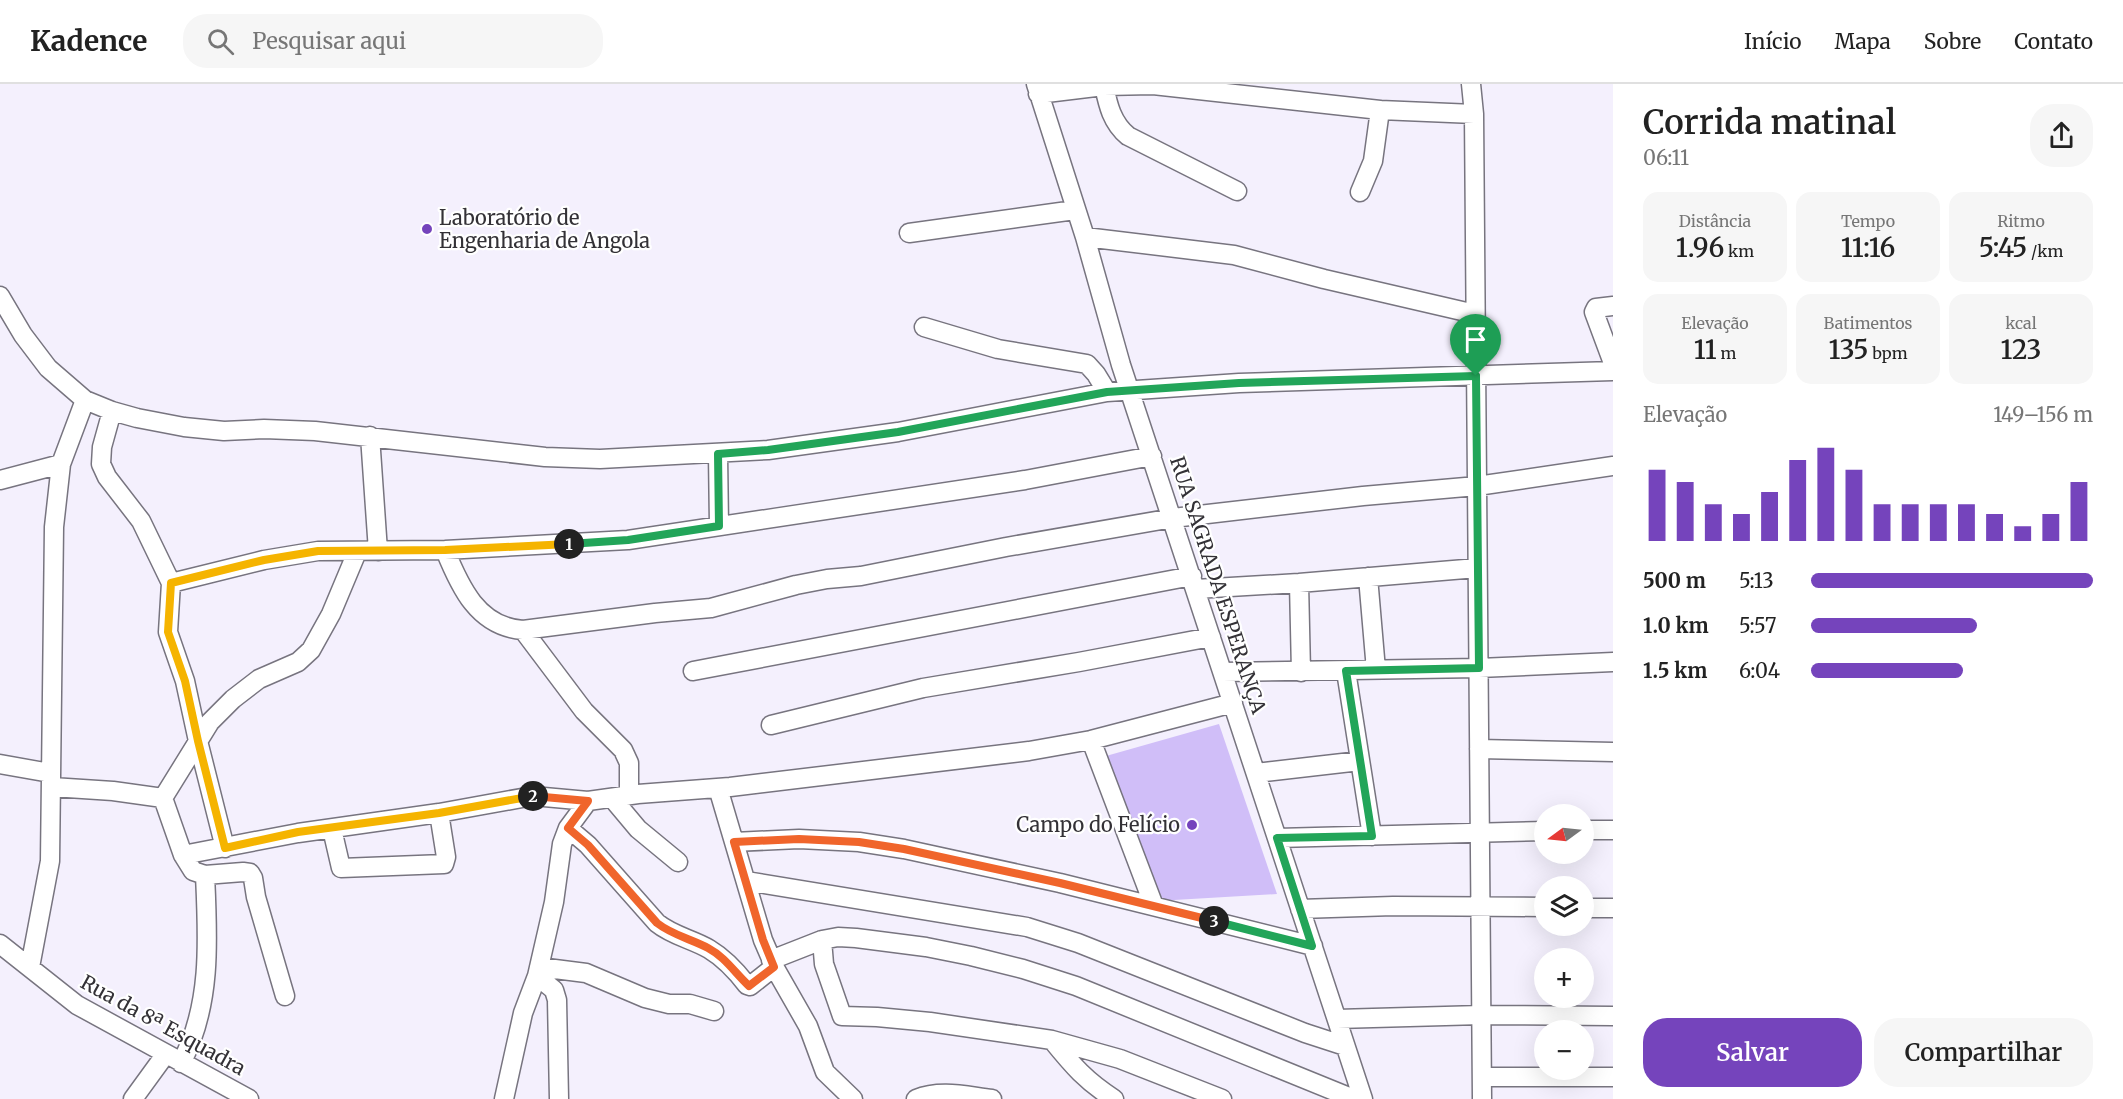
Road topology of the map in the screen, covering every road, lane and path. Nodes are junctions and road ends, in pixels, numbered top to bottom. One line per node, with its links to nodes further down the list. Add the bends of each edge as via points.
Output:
1 (1471, 84): 5 (street)
2 (1104, 86): 3 (street); 4 (street, via 1153,85); 6 (street, via 1118,128 1128,136)
3 (1037, 89): 8 (street, RUA SAGRADA ESPERANÇA)
4 (1380, 110): 5 (street); 7 (street, via 1373,161)
5 (1474, 114): 13 (street)
6 (1237, 190)
7 (1360, 192)
8 (1075, 210): 9 (street); 10 (street, RUA SAGRADA ESPERANÇA)
9 (909, 233)
10 (1085, 237): 13 (street, via 1234,255); 18 (street, RUA SAGRADA ESPERANÇA)
11 (0, 296): 20 (street, via 48,368)
12 (1613, 306): 15 (street, via 1596,308 1594,312)
13 (1475, 314): 17 (street)
14 (924, 327): 19 (street, via 998,349 1087,364)
15 (1613, 363)
16 (1613, 372): 17 (street)
17 (1476, 376): 18 (street, via 1239,383); 28 (street)
18 (1131, 391): 19 (street); 24 (street, RUA SAGRADA ESPERANÇA)
19 (1107, 392): 23 (street, via 898,432)
20 (85, 400): 21 (street); 25 (street)
21 (112, 411): 22 (street, via 214,430); 36 (street, via 101,464 141,521)
22 (370, 436): 23 (street, via 546,457); 32 (street)
23 (718, 454): 30 (street)
24 (1152, 456): 29 (street, RUA SAGRADA ESPERANÇA); 30 (street, via 1014,482)
25 (61, 464): 27 (street); 57 (street, via 54,527)
26 (1613, 466): 28 (street)
27 (0, 480)
28 (1477, 486): 29 (street); 34 (street)
29 (1173, 518): 37 (street, RUA SAGRADA ESPERANÇA); 39 (street, via 796,585 711,608)
30 (719, 526): 31 (street, via 628,540)
31 (445, 550): 32 (street); 39 (street, via 470,600 483,614 509,629)
32 (378, 551): 33 (street)
33 (357, 552): 36 (street, via 290,554); 51 (street, via 311,650 298,662 259,679 233,699)
34 (1478, 568): 35 (street); 42 (street)
35 (1368, 577): 38 (street); 43 (street)
36 (171, 583): 51 (street, via 168,632 185,681)
37 (1194, 583): 38 (street); 40 (street, RUA SAGRADA ESPERANÇA); 44 (street)
38 (1299, 583): 47 (street)
39 (523, 630): 59 (street, via 584,711 624,750 629,763)
40 (1211, 637): 46 (street, RUA SAGRADA ESPERANÇA); 49 (street, via 923,688)
41 (1613, 662): 42 (street)
42 (1479, 668): 43 (street); 52 (street)
43 (1376, 670): 45 (street)
44 (693, 671)
45 (1346, 671): 47 (street); 54 (street)
46 (1223, 672): 47 (street); 48 (street, RUA SAGRADA ESPERANÇA)
47 (1301, 672)
48 (1233, 703): 50 (street); 56 (street, RUA SAGRADA ESPERANÇA)
49 (771, 725)
50 (1091, 740): 58 (street); 77 (street)
51 (198, 741): 60 (street); 72 (street)
52 (1479, 749): 53 (street); 68 (street)
53 (1613, 752)
54 (1360, 761): 56 (street); 69 (street)
55 (0, 764): 57 (street)
56 (1256, 773): 70 (street, RUA SAGRADA ESPERANÇA)
57 (51, 780): 60 (street); 87 (street, via 50,861)
58 (718, 788): 59 (street); 71 (street)
59 (621, 797): 61 (street); 74 (street, via 638,829)
60 (163, 798): 73 (street)
61 (588, 801): 62 (street, via 533,796); 63 (street)
62 (439, 813): 64 (street); 64 (street, via 444,864 341,868)
63 (568, 828): 86 (street, via 657,923 708,948 747,986); 88 (street)
64 (332, 829): 72 (street)
65 (1594, 830): 66 (street)
66 (1613, 830)
67 (1534, 831): 68 (street)
68 (1480, 833): 69 (street); 78 (street)
69 (1372, 836): 70 (street)
70 (1277, 838): 82 (street, RUA SAGRADA ESPERANÇA)
71 (734, 842): 76 (street); 77 (street, via 859,842 1027,875)
72 (225, 848): 73 (street)
73 (183, 855): 75 (street, via 193,871)
74 (678, 862)
75 (205, 875): 89 (street, via 250,873); 96 (street, via 203,1005 187,1051)
76 (746, 881): 86 (street); 95 (street, via 1027,927)
77 (1154, 906): 85 (street)
78 (1481, 906): 79 (street); 82 (street); 91 (street)
79 (1534, 907)
80 (1594, 908): 81 (street)
81 (1613, 908)
82 (1300, 909): 85 (street, RUA SAGRADA ESPERANÇA)
83 (822, 940): 86 (street); 94 (street, via 824,964 842,1016 930,1022); 108 (street, via 856,938 926,947 1023,969 1076,986)
84 (0, 944): 87 (street, Rua da 8ª Esquadra)
85 (1312, 946): 93 (street, RUA SAGRADA ESPERANÇA)
86 (773, 963): 103 (street, via 808,1026 825,1072)
87 (30, 967): 96 (street, Rua da 8ª Esquadra, via 77,1005)
88 (538, 972): 90 (street, via 586,973 645,998); 101 (street, via 523,1013); 102 (street, via 554,990 557,1000)
89 (285, 996)
90 (714, 1011)
91 (1481, 1015): 92 (street); 93 (street); 97 (street)
92 (1613, 1016)
93 (1336, 1020): 95 (street, RUA SAGRADA ESPERANÇA)
94 (1052, 1040): 106 (street, via 1082,1076); 107 (street, via 1120,1059)
95 (1345, 1046): 109 (street, RUA SAGRADA ESPERANÇA)
96 (173, 1059): 99 (street); 100 (street, Rua da 8ª Esquadra)
97 (1482, 1077): 98 (street); 110 (street)
98 (1613, 1077)
99 (133, 1099)
100 (249, 1099)
101 (504, 1099)
102 (559, 1099)
103 (852, 1099)
104 (916, 1099): 105 (street, via 941,1092)
105 (992, 1099)
106 (1114, 1099)
107 (1222, 1099)
108 (1354, 1099)
109 (1363, 1099)
110 (1482, 1099)

